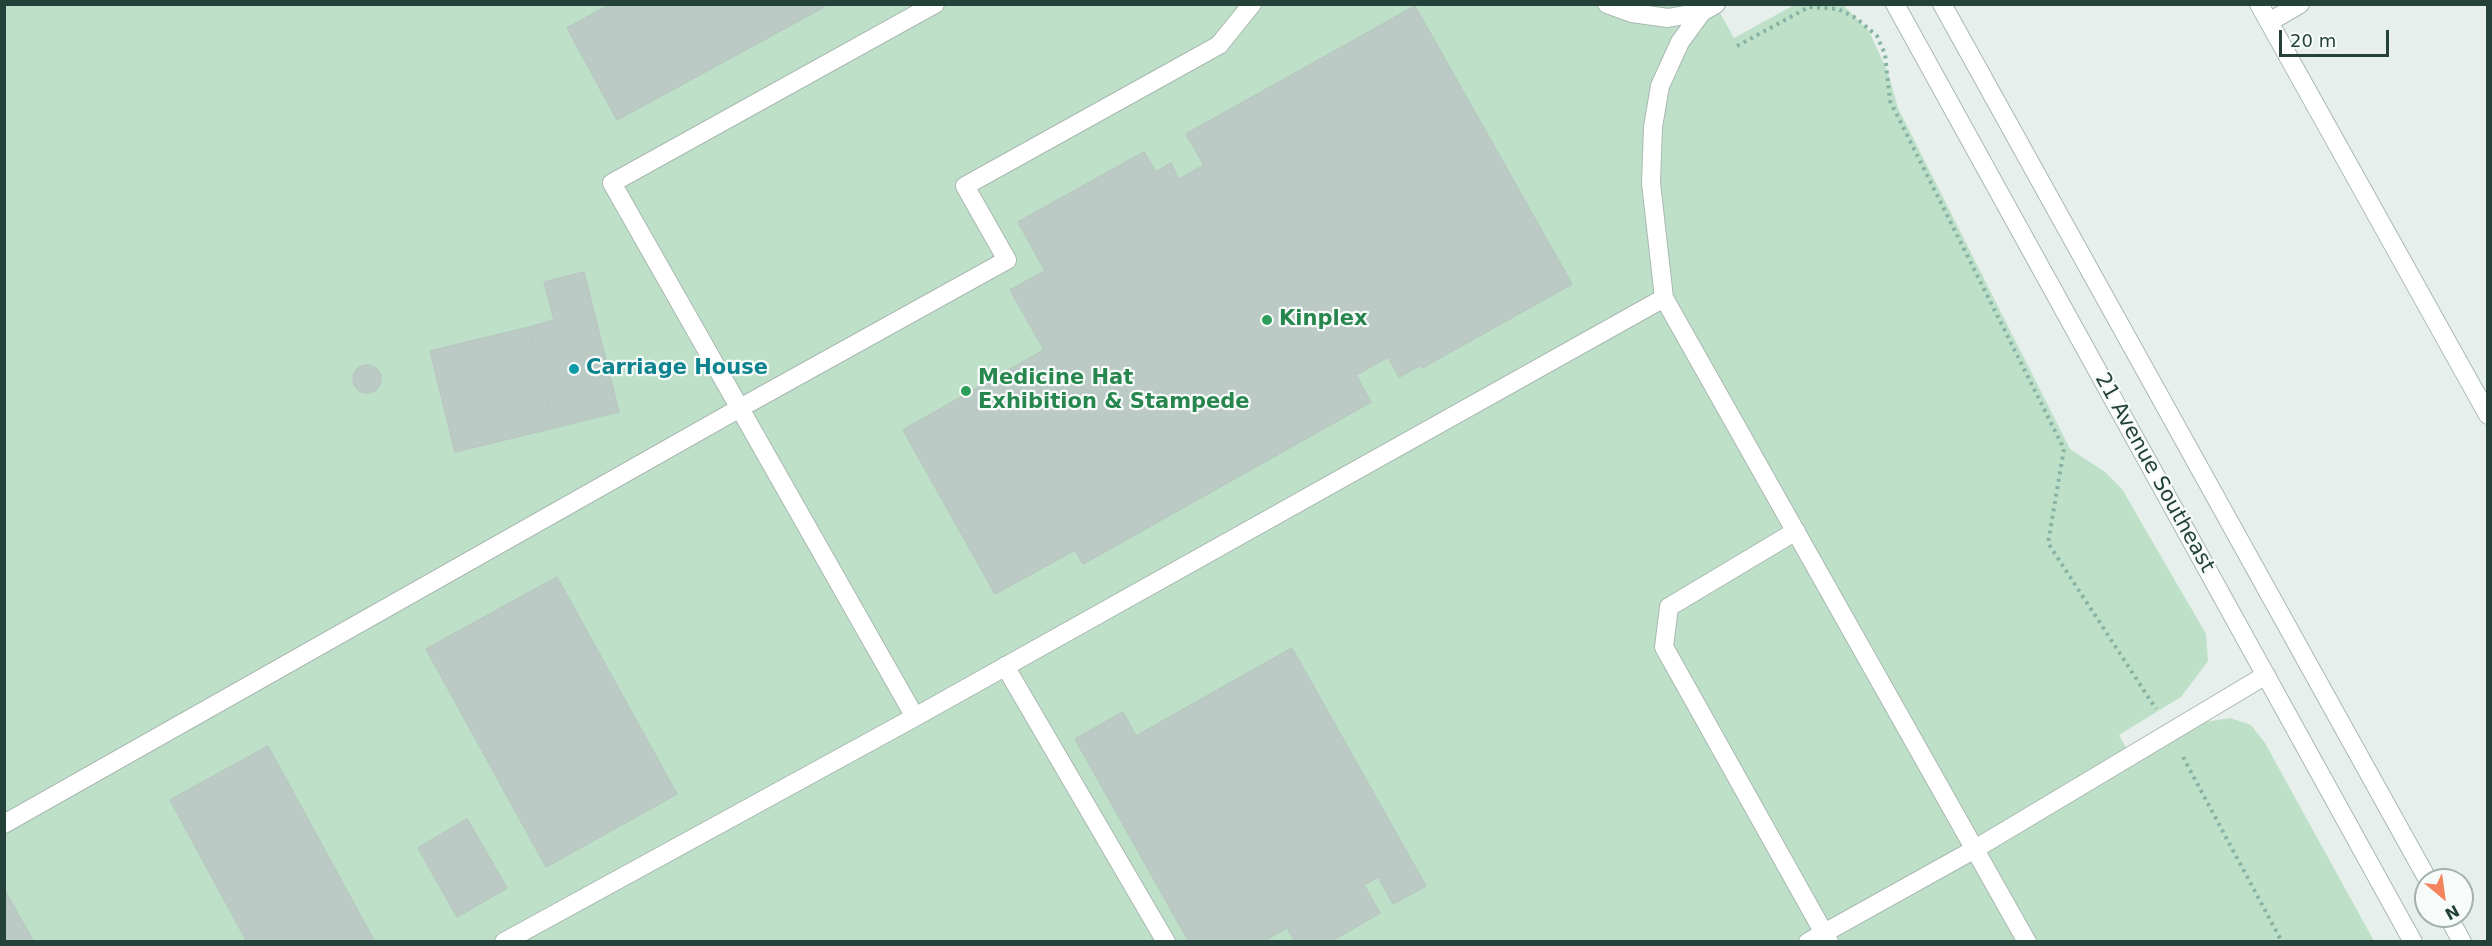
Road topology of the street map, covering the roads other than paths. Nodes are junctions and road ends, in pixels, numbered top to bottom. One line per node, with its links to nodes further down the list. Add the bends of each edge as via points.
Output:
1 (935, 4): 11 (street, via 612,183)
2 (1252, 4): 11 (street, via 1219,45 965,186 1007,260)
3 (1607, 4): 8 (street, via 1632,13 1668,18)
4 (1895, 4): 15 (street, 21 Avenue Southeast)
5 (1942, 4): 19 (street, 21 Avenue Southeast)
6 (2259, 4): 9 (street)
7 (2300, 4): 9 (street)
8 (1709, 8): 10 (street, via 1680,42 1660,86 1653,127 1652,183)
9 (2269, 22): 12 (street)
10 (1664, 298): 13 (street); 14 (street)
11 (740, 408): 16 (street); 17 (street)
12 (2487, 415)
13 (1796, 531): 18 (street); 21 (street, via 1669,607 1664,647)
14 (1005, 666): 16 (street); 23 (street)
15 (2266, 675): 18 (street); 26 (street, 21 Avenue Southeast)
16 (915, 717): 22 (street)
17 (4, 824)
18 (1975, 849): 21 (street); 25 (street)
19 (2421, 868)
20 (2454, 928): 27 (street)
21 (1827, 937): 24 (street)
22 (504, 942)
23 (1166, 942)
24 (1808, 942)
25 (2027, 942)
26 (2413, 942)
27 (2462, 942)

